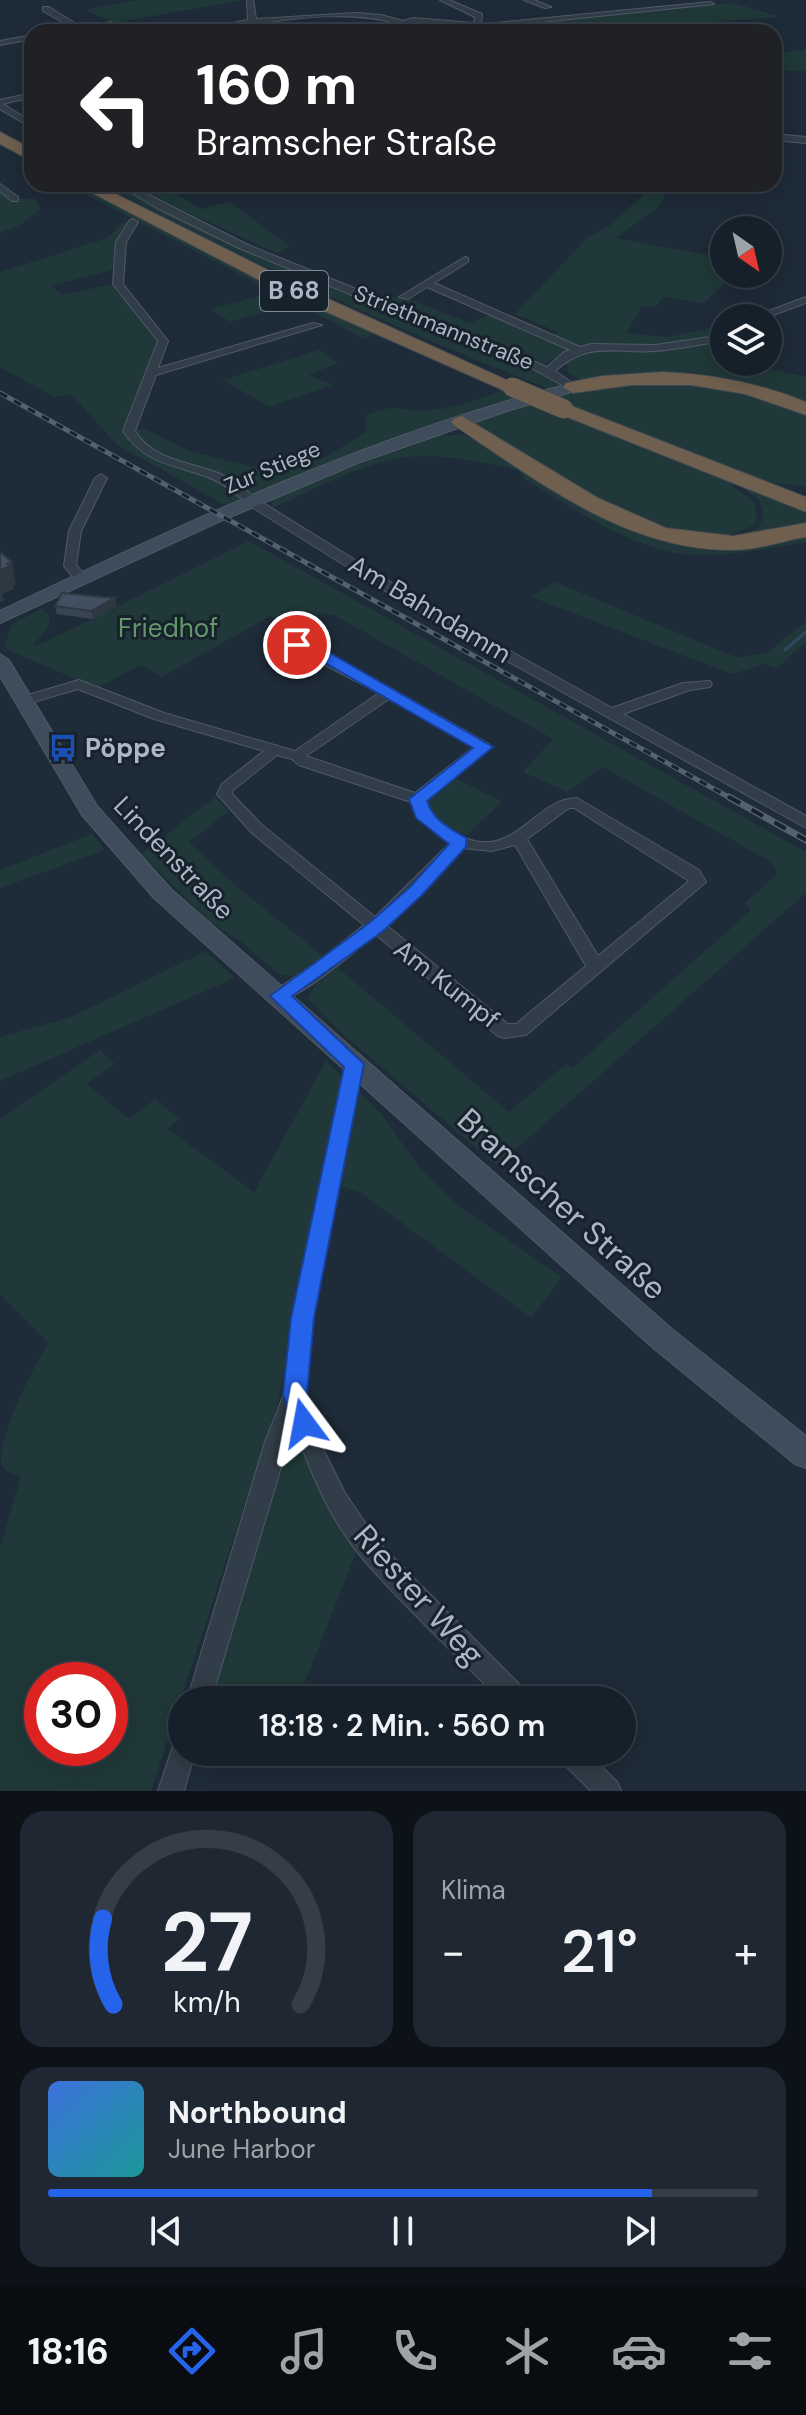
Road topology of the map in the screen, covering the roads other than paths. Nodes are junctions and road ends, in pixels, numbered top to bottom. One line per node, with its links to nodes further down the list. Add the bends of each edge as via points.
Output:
1 (250, 0): 7 (street)
2 (443, 0): 13 (street, via 479,16)
3 (527, 0): 5 (street)
4 (710, 4): 14 (street)
5 (547, 7)
6 (46, 9): 9 (street)
7 (253, 22): 8 (street, via 356,17); 10 (street)
8 (400, 22): 11 (street); 12 (street)
9 (71, 24)
10 (240, 24)
11 (395, 24)
12 (468, 24)
13 (477, 24)
14 (488, 24)
15 (0, 33): 17 (street)
16 (24, 39): 17 (street)
17 (12, 41): 18 (street)
18 (0, 43)
19 (24, 97): 20 (street)
20 (0, 104): 21 (street)
21 (24, 120)
22 (0, 130): 26 (highway)
23 (0, 137): 27 (highway)
24 (782, 138): 25 (street)
25 (806, 140)
26 (24, 144)
27 (24, 151)
28 (0, 187): 32 (street)
29 (99, 192): 44 (highway, B 68, via 293,290)
30 (110, 192): 44 (highway, B 68, via 289,282)
31 (138, 192): 42 (street, Striethmannstraße, via 268,255 507,357)
32 (15, 199)
33 (133, 222): 43 (street, Am Bahndamm, via 121,242 118,284 163,341)
34 (465, 260): 35 (street, Striethmannstraße)
35 (429, 284): 36 (street, Striethmannstraße); 41 (street, Striethmannstraße)
36 (404, 297)
37 (806, 300): 38 (street)
38 (782, 308)
39 (317, 325): 43 (street)
40 (710, 341): 41 (street)
41 (578, 350): 42 (street, Striethmannstraße)
42 (550, 370): 45 (street, Striethmannstraße)
43 (151, 373): 53 (street, Am Bahndamm, via 129,431 134,442 171,463 216,476)
44 (515, 385): 45 (highway, B 68, bridge)
45 (570, 400): 46 (highway, via 624,379 699,380 768,394); 47 (street, Zur Stiege); 48 (highway, B 68); 50 (highway, B 68)
46 (806, 409)
47 (462, 422): 53 (street, Zur Stiege); 56 (highway, B 68, via 625,520 664,535)
48 (708, 467): 54 (highway, B 68); 56 (highway, B 68, via 747,495 758,515 742,532)
49 (101, 478): 57 (street, via 75,531 70,566)
50 (762, 481): 51 (highway, B 68); 52 (highway, B 68)
51 (806, 487)
52 (806, 498)
53 (251, 501): 57 (street, Zur Stiege); 66 (street, Am Bahndamm, via 421,607)
54 (806, 505)
55 (806, 530): 56 (highway, B 68, via 741,542)
56 (708, 542)
57 (82, 579): 58 (street, Zur Stiege)
58 (0, 618)
59 (0, 627): 60 (street)
60 (0, 634)
61 (297, 645): 64 (street)
62 (0, 660): 65 (street, Lindenstraße)
63 (705, 684): 66 (street)
64 (389, 693): 68 (street); 69 (street, via 484,747)
65 (23, 701): 67 (street, via 79,684 159,716); 75 (street, Lindenstraße, via 89,810 130,860)
66 (612, 713): 70 (street, Am Bahndamm)
67 (273, 751): 68 (street); 73 (street, Am Kumpf, via 224,794 257,829)
68 (297, 756): 69 (street)
69 (417, 799): 72 (street, via 422,814)
70 (806, 823)
71 (519, 838): 72 (street, Am Kumpf, via 502,847); 74 (street); 74 (street, Am Kumpf, via 566,803 577,803 698,882)
72 (460, 842): 73 (street)
73 (376, 927): 74 (street, Am Kumpf, via 504,1031 520,1030); 75 (street)
74 (596, 968)
75 (279, 996): 76 (street, Bramscher Straße)
76 (354, 1064): 77 (street, Riester Weg, via 303,1318); 78 (street, Bramscher Straße, via 662,1338)
77 (295, 1394): 79 (street, Riester Weg); 80 (street, Riester Weg, via 314,1453 370,1550)
78 (806, 1454)
79 (203, 1686)
80 (503, 1686)
81 (179, 1766): 83 (street)
82 (584, 1766): 84 (street)
83 (171, 1791)
84 (608, 1791)

